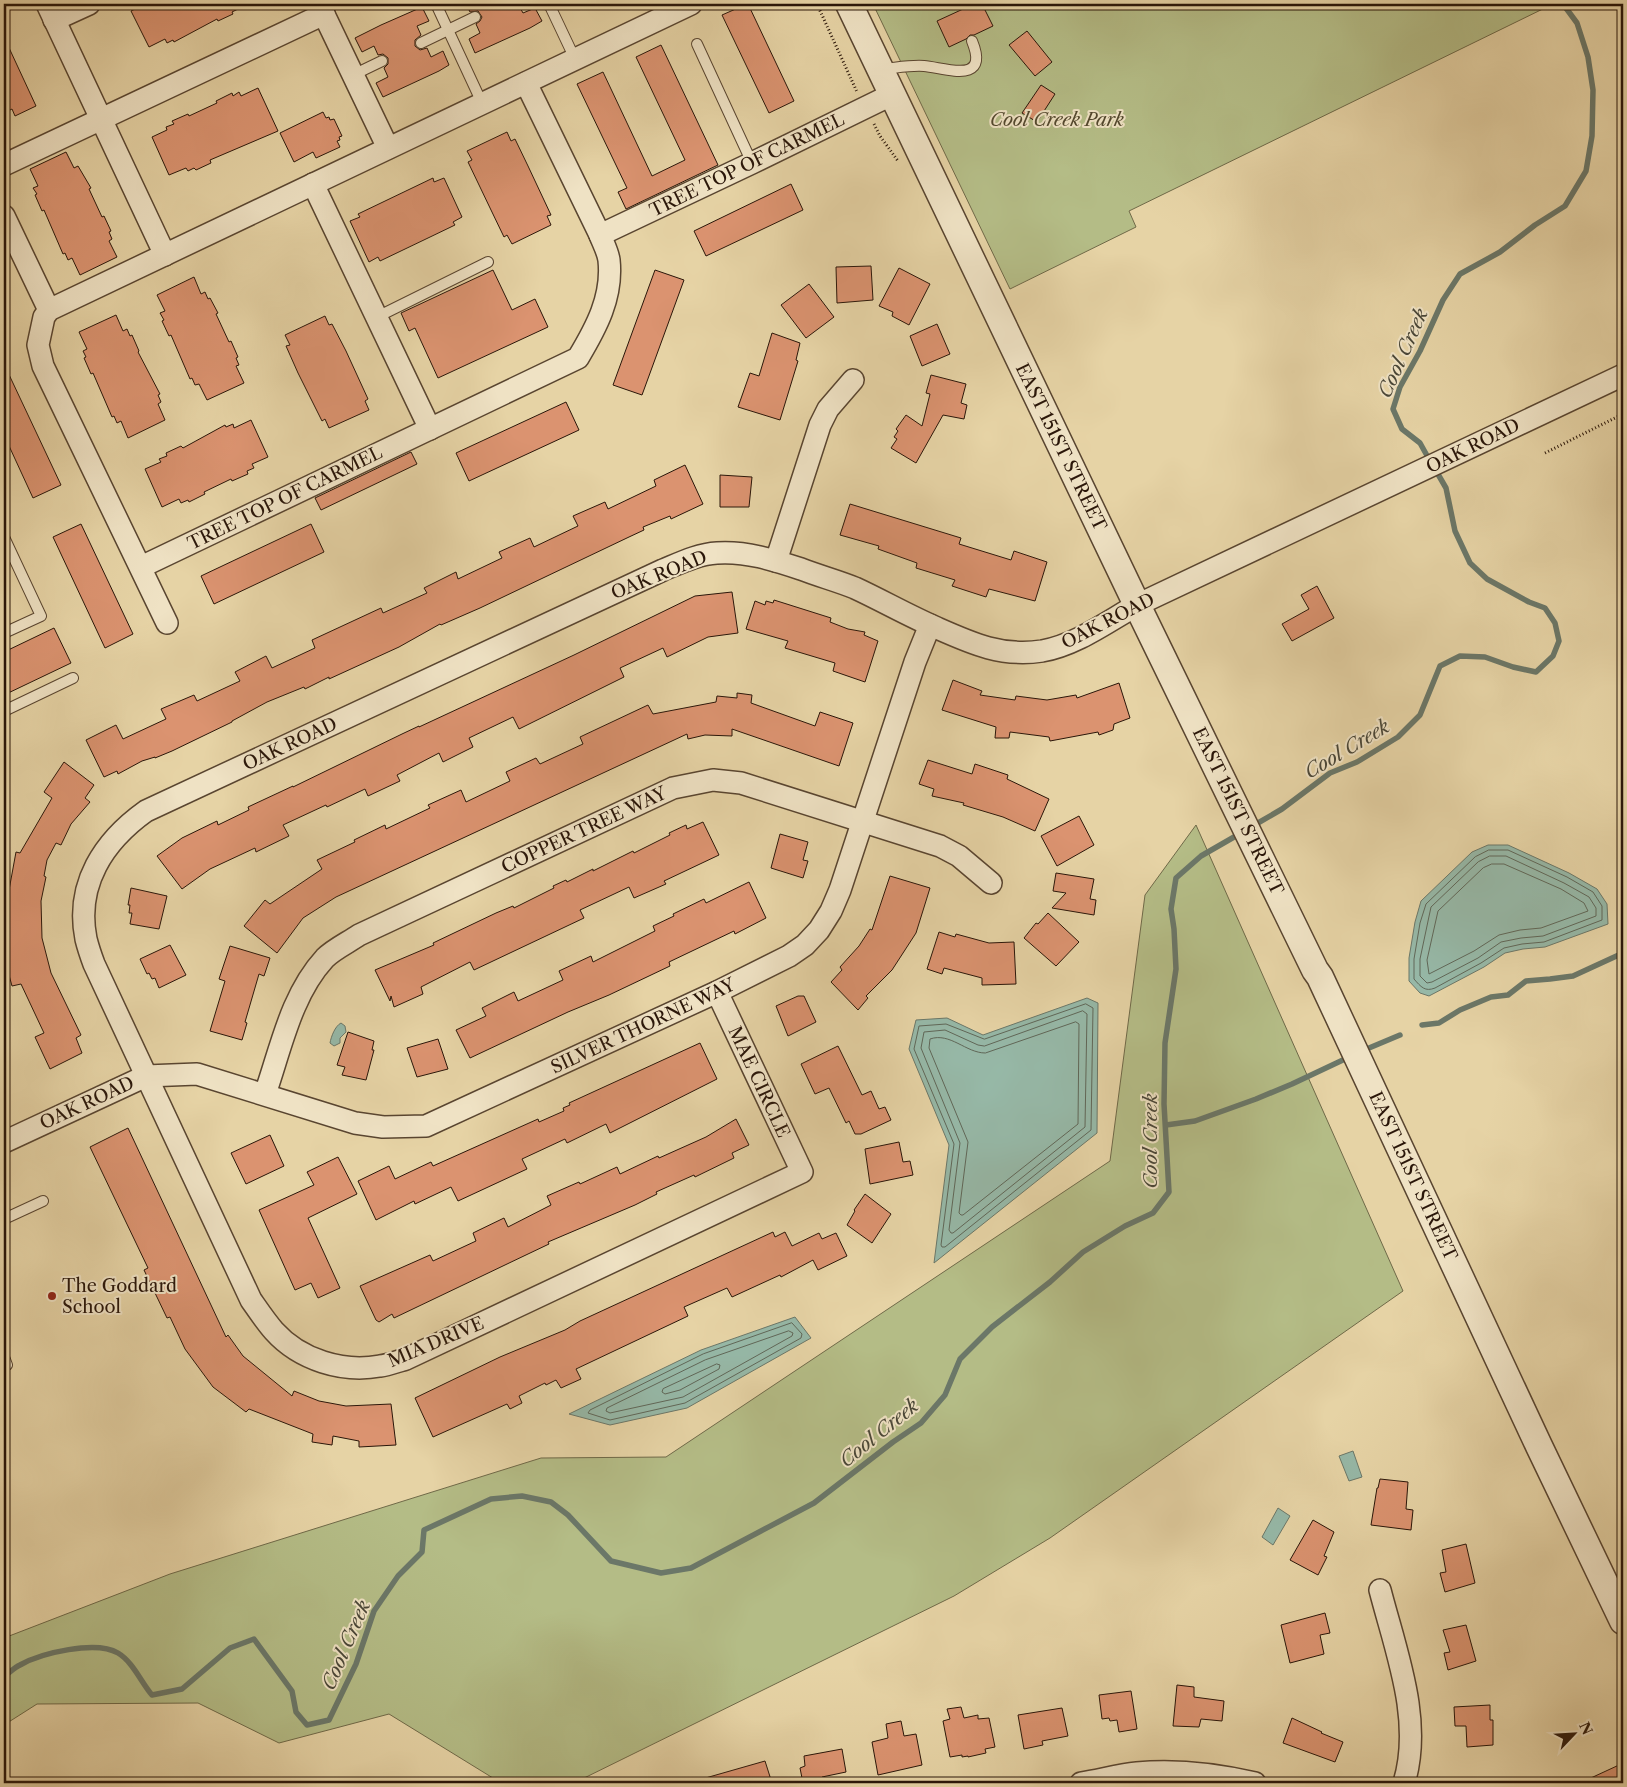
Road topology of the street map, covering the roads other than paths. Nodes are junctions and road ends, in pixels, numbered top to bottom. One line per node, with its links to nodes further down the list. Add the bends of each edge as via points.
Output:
1 (89, 4): 7 (street)
2 (436, 4): 9 (lane)
3 (549, 4): 13 (lane)
4 (691, 4): 13 (street)
5 (849, 4): 15 (street, EAST 151ST STREET)
6 (322, 9): 16 (street); 20 (street)
7 (50, 12): 20 (street)
8 (475, 16): 9 (lane)
9 (448, 30): 11 (lane); 19 (lane)
10 (972, 41): 15 (lane, via 976,63 963,72 924,66)
11 (420, 43)
12 (697, 44): 22 (lane)
13 (575, 59): 17 (street)
14 (382, 61): 16 (lane)
15 (881, 69): 18 (street, EAST 151ST STREET)
16 (353, 75): 21 (street)
17 (526, 83): 19 (street); 26 (street, TREE TOP OF CARMEL)
18 (893, 94): 22 (street, TREE TOP OF CARMEL); 37 (street, EAST 151ST STREET)
19 (482, 103): 21 (street)
20 (102, 119): 23 (street); 27 (street)
21 (388, 148): 24 (street)
22 (752, 163): 26 (street, TREE TOP OF CARMEL)
23 (4, 165)
24 (313, 184): 27 (street); 30 (street)
25 (4, 216): 29 (street)
26 (600, 235): 33 (street, TREE TOP OF CARMEL, via 609,259 608,297 593,334 578,358)
27 (165, 255): 29 (street)
28 (488, 262): 30 (lane)
29 (48, 310): 36 (street, via 38,345 43,366)
30 (377, 317): 33 (street)
31 (1623, 375): 37 (street, OAK ROAD)
32 (853, 380): 35 (street, via 828,409 820,425)
33 (430, 429): 36 (street, TREE TOP OF CARMEL)
34 (4, 537): 40 (lane, via 41,616)
35 (776, 560): 39 (street, OAK ROAD, via 854,588); 46 (street, OAK ROAD, via 715,553 663,570 146,811 134,820 102,853 86,892 84,912 86,938 94,964)
36 (141, 567): 38 (street)
37 (1137, 605): 39 (street, OAK ROAD, via 1084,636 1042,651 997,651); 53 (street, EAST 151ST STREET, via 1320,977)
38 (167, 623)
39 (930, 625): 43 (street, SILVER THORNE WAY)
40 (4, 633)
41 (74, 678): 42 (lane)
42 (4, 711)
43 (863, 821): 44 (street, COPPER TREE WAY, via 940,846 959,856); 45 (street, SILVER THORNE WAY, via 840,890 819,930 806,945 789,956); 47 (street, COPPER TREE WAY, via 742,783 713,780 673,788 360,935 326,957 308,979 294,1007)
44 (991, 883)
45 (717, 992): 47 (street, SILVER THORNE WAY, via 426,1126 383,1127 355,1123); 49 (street, MAE CIRCLE)
46 (146, 1076): 47 (street, SILVER THORNE WAY, via 197,1074); 48 (street, OAK ROAD); 49 (street, MIA DRIVE, via 251,1300 274,1331 293,1348 324,1363 354,1368 381,1366 406,1359)
47 (266, 1094)
48 (4, 1142)
49 (802, 1172)
50 (43, 1201): 51 (lane)
51 (4, 1219)
52 (1380, 1590): 56 (street, via 1410,1718 1412,1744)
53 (1623, 1621)
54 (1081, 1783): 55 (street, via 1168,1771 1200,1772)
55 (1255, 1783)
56 (1404, 1783)

